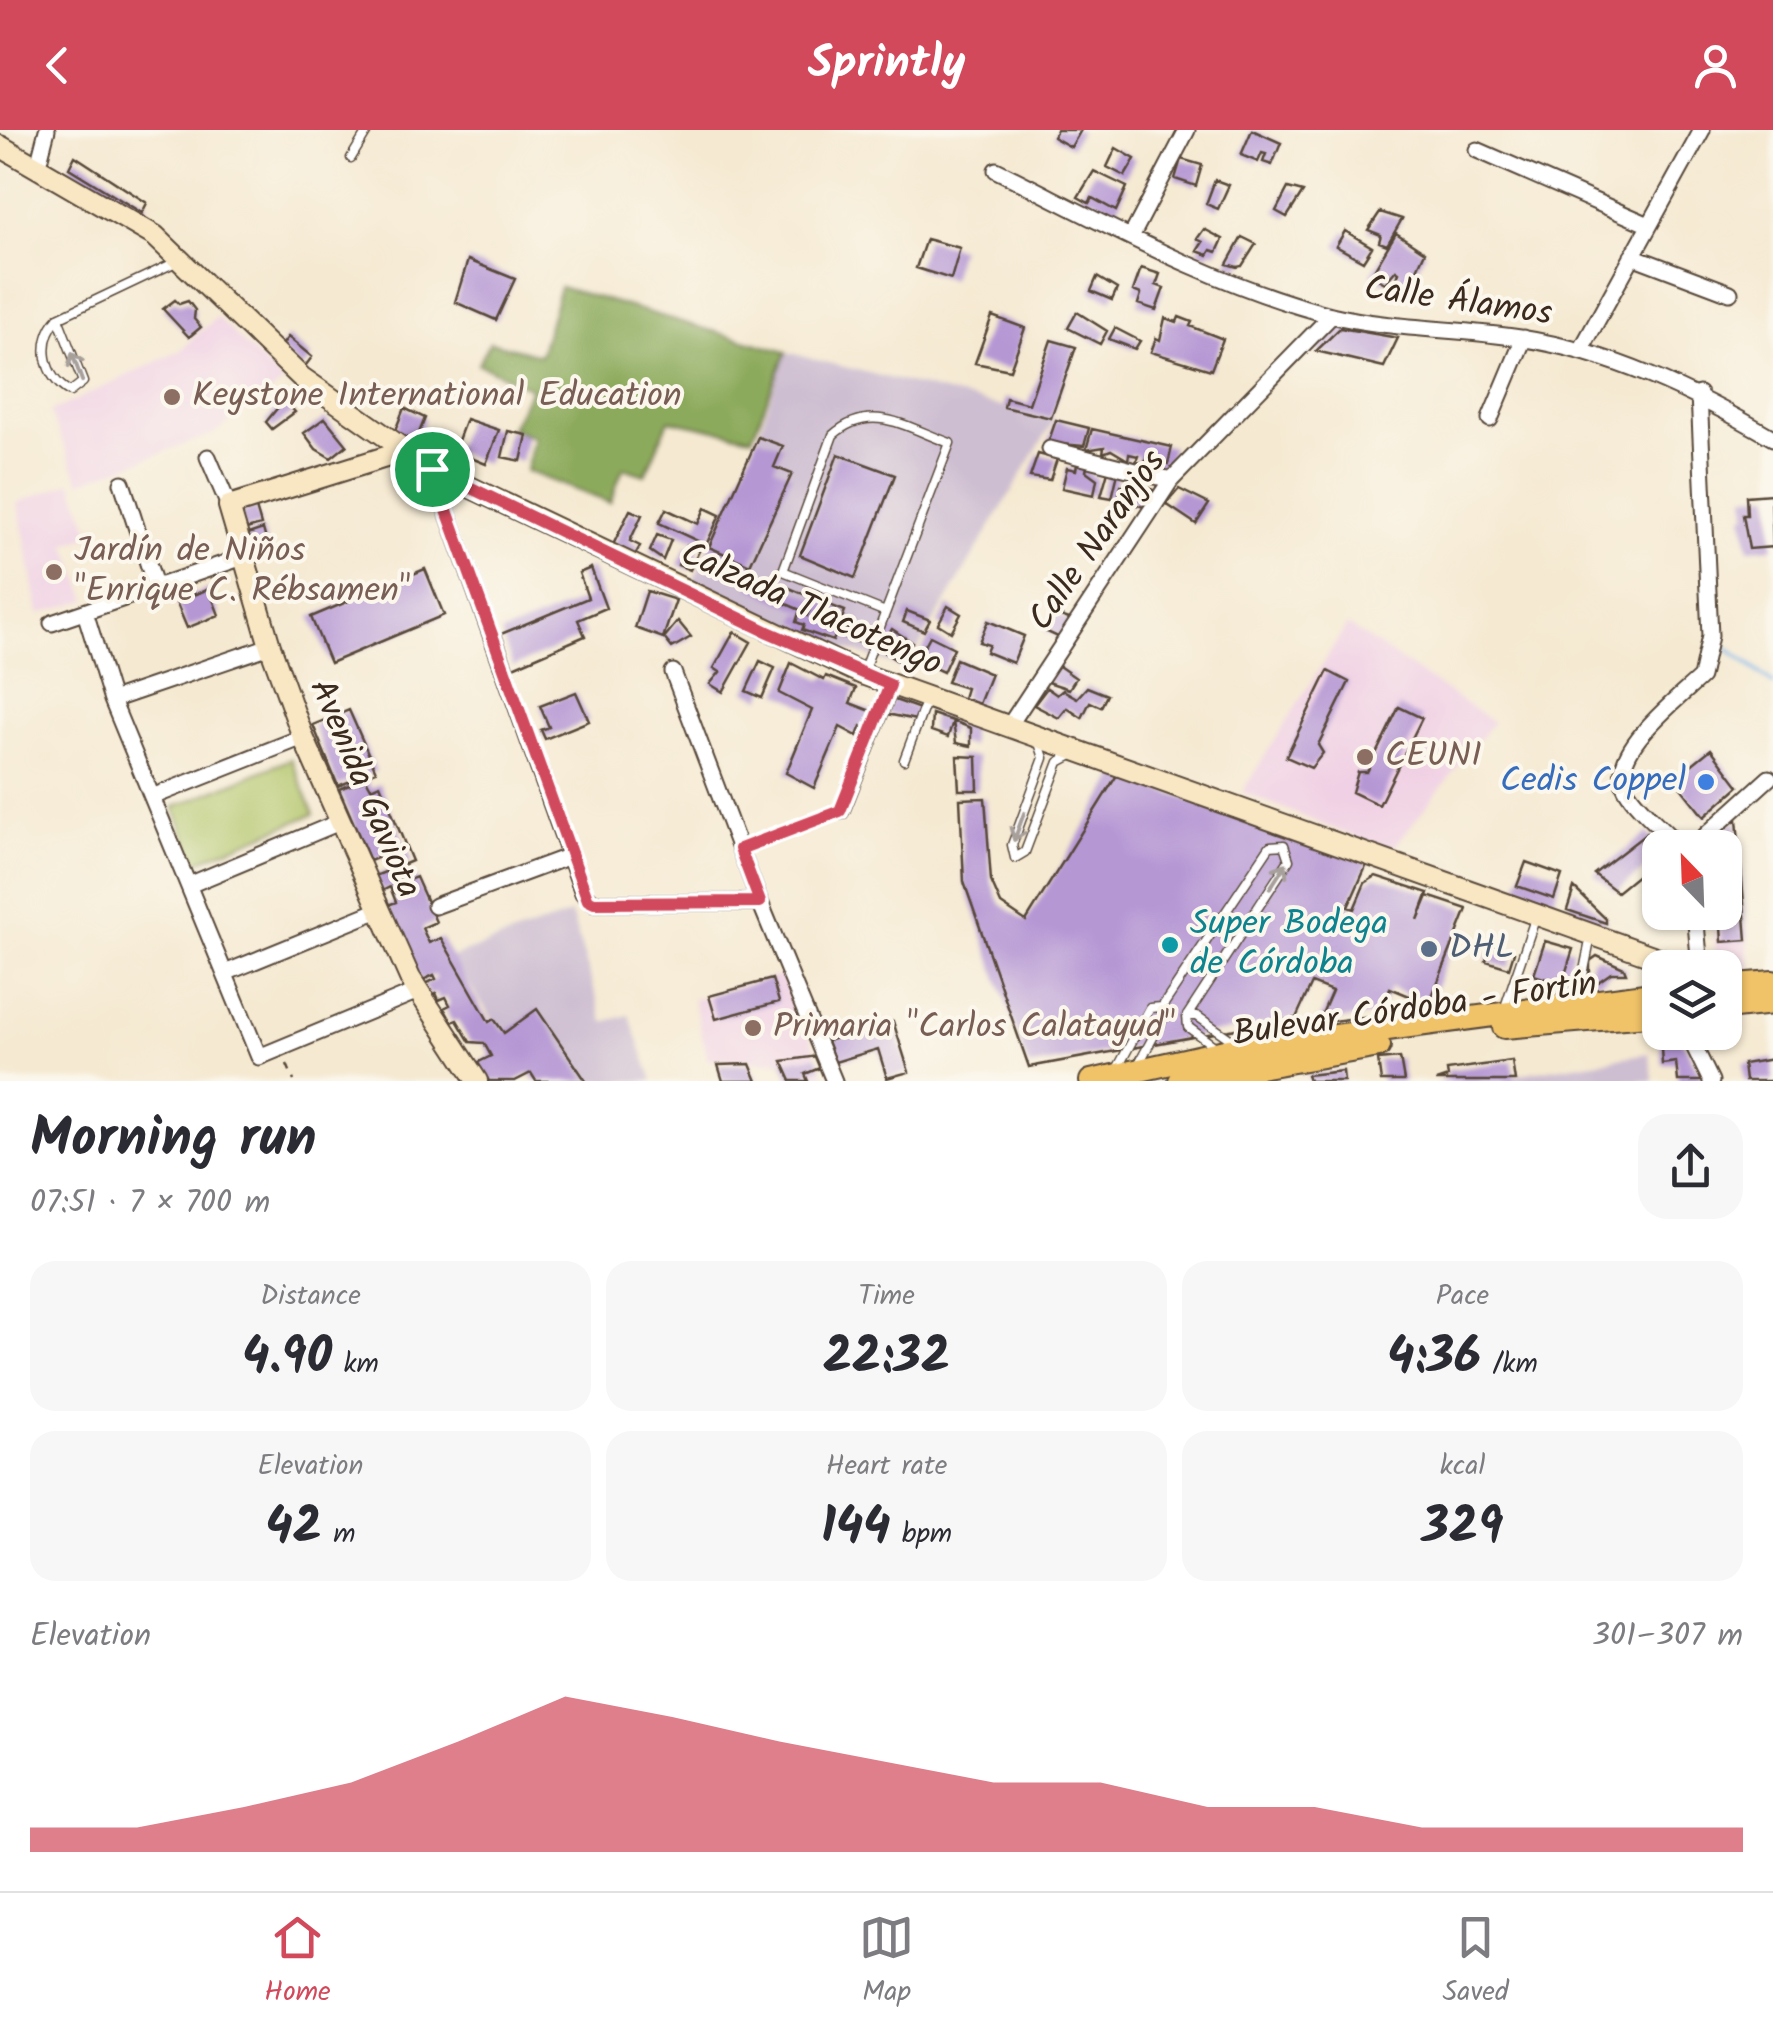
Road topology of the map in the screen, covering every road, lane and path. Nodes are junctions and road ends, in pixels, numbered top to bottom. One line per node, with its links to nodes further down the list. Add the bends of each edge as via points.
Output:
1 (47, 130): 8 (street)
2 (368, 130): 7 (lane)
3 (1187, 130): 11 (street)
4 (1702, 130): 10 (street)
5 (0, 146): 8 (street, Calzada Tlacotengo)
6 (1477, 150): 10 (street)
7 (352, 158)
8 (38, 165): 13 (street, Calzada Tlacotengo, via 156,236)
9 (996, 170): 11 (street, Calle Álamos)
10 (1650, 224): 12 (street)
11 (1131, 236): 15 (street, Calle Álamos, via 1262,293)
12 (1632, 256): 14 (street); 18 (street)
13 (180, 260): 16 (lane); 23 (street, Calzada Tlacotengo, via 301,377)
14 (1730, 293)
15 (1332, 315): 17 (street, Calle Álamos); 26 (street, Calle Naranjos)
16 (58, 318): 16 (lane, one-way to 16, via 50,327 46,359 58,386 70,392 83,382)
17 (1524, 338): 18 (street, Calle Álamos); 20 (street)
18 (1581, 350): 19 (street, Calle Álamos)
19 (1699, 394): 21 (street, Calle Álamos); 49 (street, via 1707,663 1628,748 1623,769 1625,787)
20 (1490, 419)
21 (1773, 438)
22 (1050, 450): 26 (street)
23 (406, 451): 25 (street, Calzada Tlacotengo); 28 (street)
24 (208, 457): 28 (street)
25 (432, 469): 36 (street, Calzada Tlacotengo); 52 (street)
26 (1171, 480): 40 (street, Calle Naranjos)
27 (122, 483): 30 (street)
28 (229, 506): 29 (street, Avenida Gaviota)
29 (242, 556): 30 (street); 34 (street, Avenida Gaviota)
30 (155, 586): 32 (street)
31 (883, 611): 31 (lane, via 950,442 870,415 832,434 783,571); 36 (lane)
32 (85, 612): 33 (street); 39 (street)
33 (52, 623)
34 (270, 646): 39 (street); 42 (street, Avenida Gaviota)
35 (673, 672): 51 (street)
36 (862, 674): 37 (street, Calzada Tlacotengo)
37 (890, 685): 38 (street, Calzada Tlacotengo); 47 (street)
38 (927, 698): 40 (street, Calzada Tlacotengo); 44 (lane)
39 (112, 700): 46 (street)
40 (1009, 726): 41 (street, Calzada Tlacotengo)
41 (1036, 735): 43 (street, Calzada Tlacotengo); 43 (lane, one-way to 43, via 1044,758 1012,845 1015,858 1026,852 1059,762)
42 (303, 737): 46 (street); 48 (street, Avenida Gaviota)
43 (1080, 751): 57 (street, Calzada Tlacotengo)
44 (904, 760)
45 (1769, 778): 50 (street)
46 (152, 797): 53 (street)
47 (840, 811): 51 (path)
48 (342, 821): 53 (street); 56 (street, Avenida Gaviota)
49 (1664, 830)
50 (1710, 830)
51 (740, 849): 54 (street)
52 (570, 856): 54 (street, via 583,893 594,903); 55 (street)
53 (189, 885): 60 (street)
54 (760, 902): 78 (street)
55 (434, 906)
56 (379, 910): 60 (street); 63 (street, Avenida Gaviota)
57 (1538, 912): 58 (street, Calzada Tlacotengo); 69 (lane)
58 (1592, 931): 59 (street, Calzada Tlacotengo); 65 (lane)
59 (1642, 951)
60 (225, 973): 72 (street, via 259,1057)
61 (1773, 982): 62 (main road)
62 (1742, 985)
63 (418, 991): 72 (street); 77 (street, Avenida Gaviota)
64 (1642, 995): 65 (main road, Bulevar Córdoba - Fortín)
65 (1578, 1002): 69 (main road, Bulevar Córdoba - Fortín)
66 (1773, 1004): 68 (main road)
67 (1162, 1006): 71 (lane, one-way to 67, via 1289,860 1284,845 1270,846); 75 (lane, via 1164,1017); 75 (lane, via 1150,1008)
68 (1742, 1007)
69 (1504, 1012): 74 (main road, Bulevar Córdoba - Fortín)
70 (1642, 1015): 74 (main road, Bulevar Córdoba - Fortín)
71 (1187, 1016): 74 (lane, via 1198,1016); 74 (lane, via 1188,1027)
72 (280, 1048): 76 (path)
73 (1695, 1050): 80 (street)
74 (1232, 1055): 75 (main road, Bulevar Córdoba - Fortín); 79 (main road, Bulevar Córdoba - Fortín)
75 (1116, 1077)
76 (294, 1081)
77 (477, 1081)
78 (834, 1081)
79 (1180, 1081)
80 (1710, 1081)

